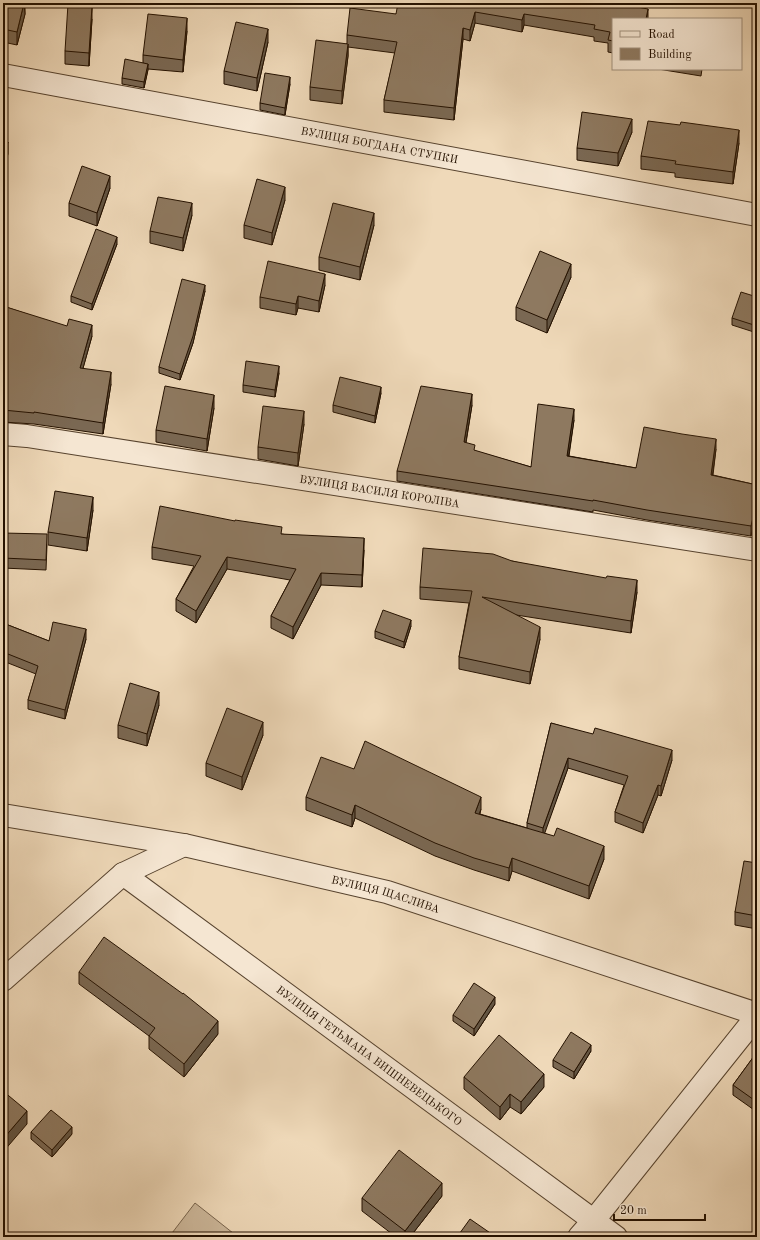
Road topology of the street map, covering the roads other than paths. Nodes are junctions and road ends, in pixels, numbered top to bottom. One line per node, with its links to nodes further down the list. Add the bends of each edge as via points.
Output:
1 (3, 75): 2 (street, ВУЛИЦЯ БОГДАНА СТУПКИ)
2 (757, 216)
3 (3, 434): 4 (street, ВУЛИЦЯ ВАСИЛЯ КОРОЛІВА)
4 (757, 550)
5 (3, 815): 6 (street, ВУЛИЦЯ ЩАСЛИВА)
6 (184, 845): 7 (street); 9 (street, ВУЛИЦЯ ЩАСЛИВА, via 387,892)
7 (124, 874): 8 (street); 10 (street, ВУЛИЦЯ ГЕТЬМАНА ВИШНЕВЕЦЬКОГО)
8 (3, 980)
9 (757, 1015): 10 (street)
10 (594, 1220): 11 (street); 12 (street, ВУЛИЦЯ ГЕТЬМАНА ВИШНЕВЕЦЬКОГО)
11 (579, 1237)
12 (616, 1237)

